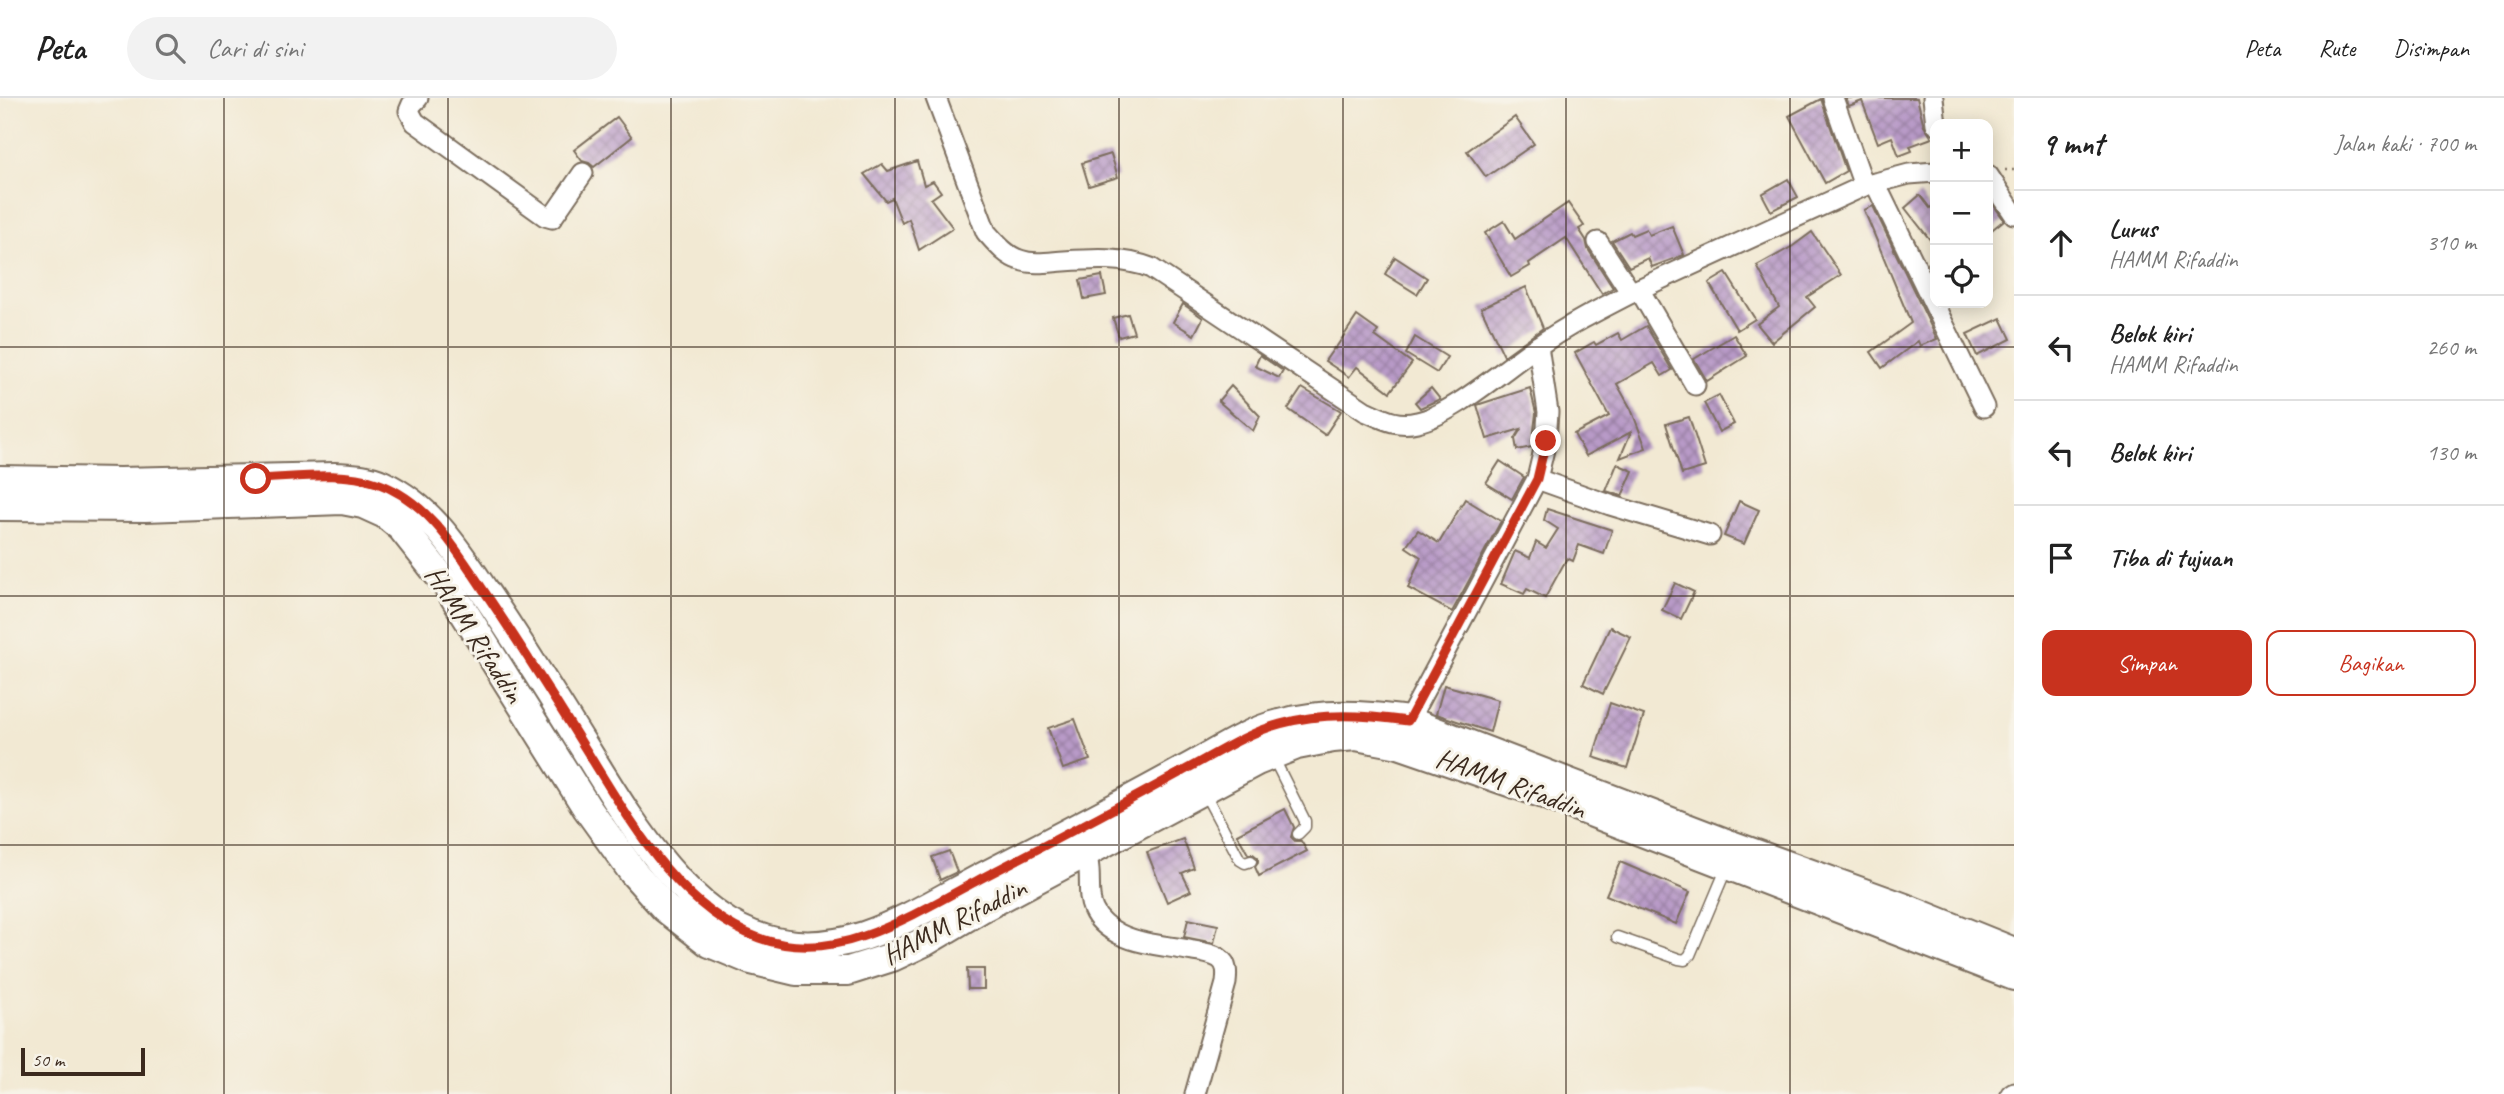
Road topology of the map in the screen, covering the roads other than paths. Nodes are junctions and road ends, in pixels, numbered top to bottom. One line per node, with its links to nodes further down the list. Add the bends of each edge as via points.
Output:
1 (418, 98): 7 (street, via 409,111 415,122 545,216 551,218)
2 (936, 98): 13 (street, via 986,232 1002,249 1018,260 1041,264 1117,259 1151,268 1365,411 1391,423 1432,418)
3 (1833, 98): 9 (street)
4 (1933, 98): 5 (street)
5 (1935, 119)
6 (1930, 172): 9 (street)
7 (583, 173)
8 (1993, 182): 10 (street)
9 (1870, 184): 12 (street); 15 (street)
10 (2014, 214)
11 (1598, 242): 12 (street)
12 (1635, 291): 13 (street); 14 (street)
13 (1538, 346): 16 (street, via 1548,412)
14 (1695, 385)
15 (1984, 407)
16 (1537, 479): 19 (street); 20 (street)
17 (0, 480): 25 (main road, HAMM Rifaddin, via 357,478 380,484 412,503 450,540 643,839 687,891 719,917 760,939 810,947 864,936)
18 (0, 506): 25 (main road, HAMM Rifaddin, via 145,507 342,500 385,514 402,528 447,585 587,808 633,872 665,908 710,943 751,960 796,971 848,971 892,957 980,909)
19 (1710, 535)
20 (1408, 721): 23 (main road, HAMM Rifaddin); 25 (main road, HAMM Rifaddin, via 1360,714 1278,724 1242,739)
21 (1272, 754): 22 (main road, HAMM Rifaddin); 23 (main road, HAMM Rifaddin, via 1297,745 1356,736 1399,744); 24 (lane, via 1305,821)
22 (1203, 790): 25 (main road, HAMM Rifaddin); 26 (lane, via 1240,860)
23 (1672, 833): 27 (main road, HAMM Rifaddin); 29 (main road, HAMM Rifaddin, via 1905,908)
24 (1298, 834)
25 (1080, 841): 31 (street, via 1097,917 1120,934 1205,953 1219,958 1226,968 1226,983)
26 (1251, 861)
27 (1727, 865): 28 (lane, via 1685,960); 30 (main road, HAMM Rifaddin)
28 (1617, 937)
29 (2014, 952)
30 (2014, 976)
31 (1195, 1094)

